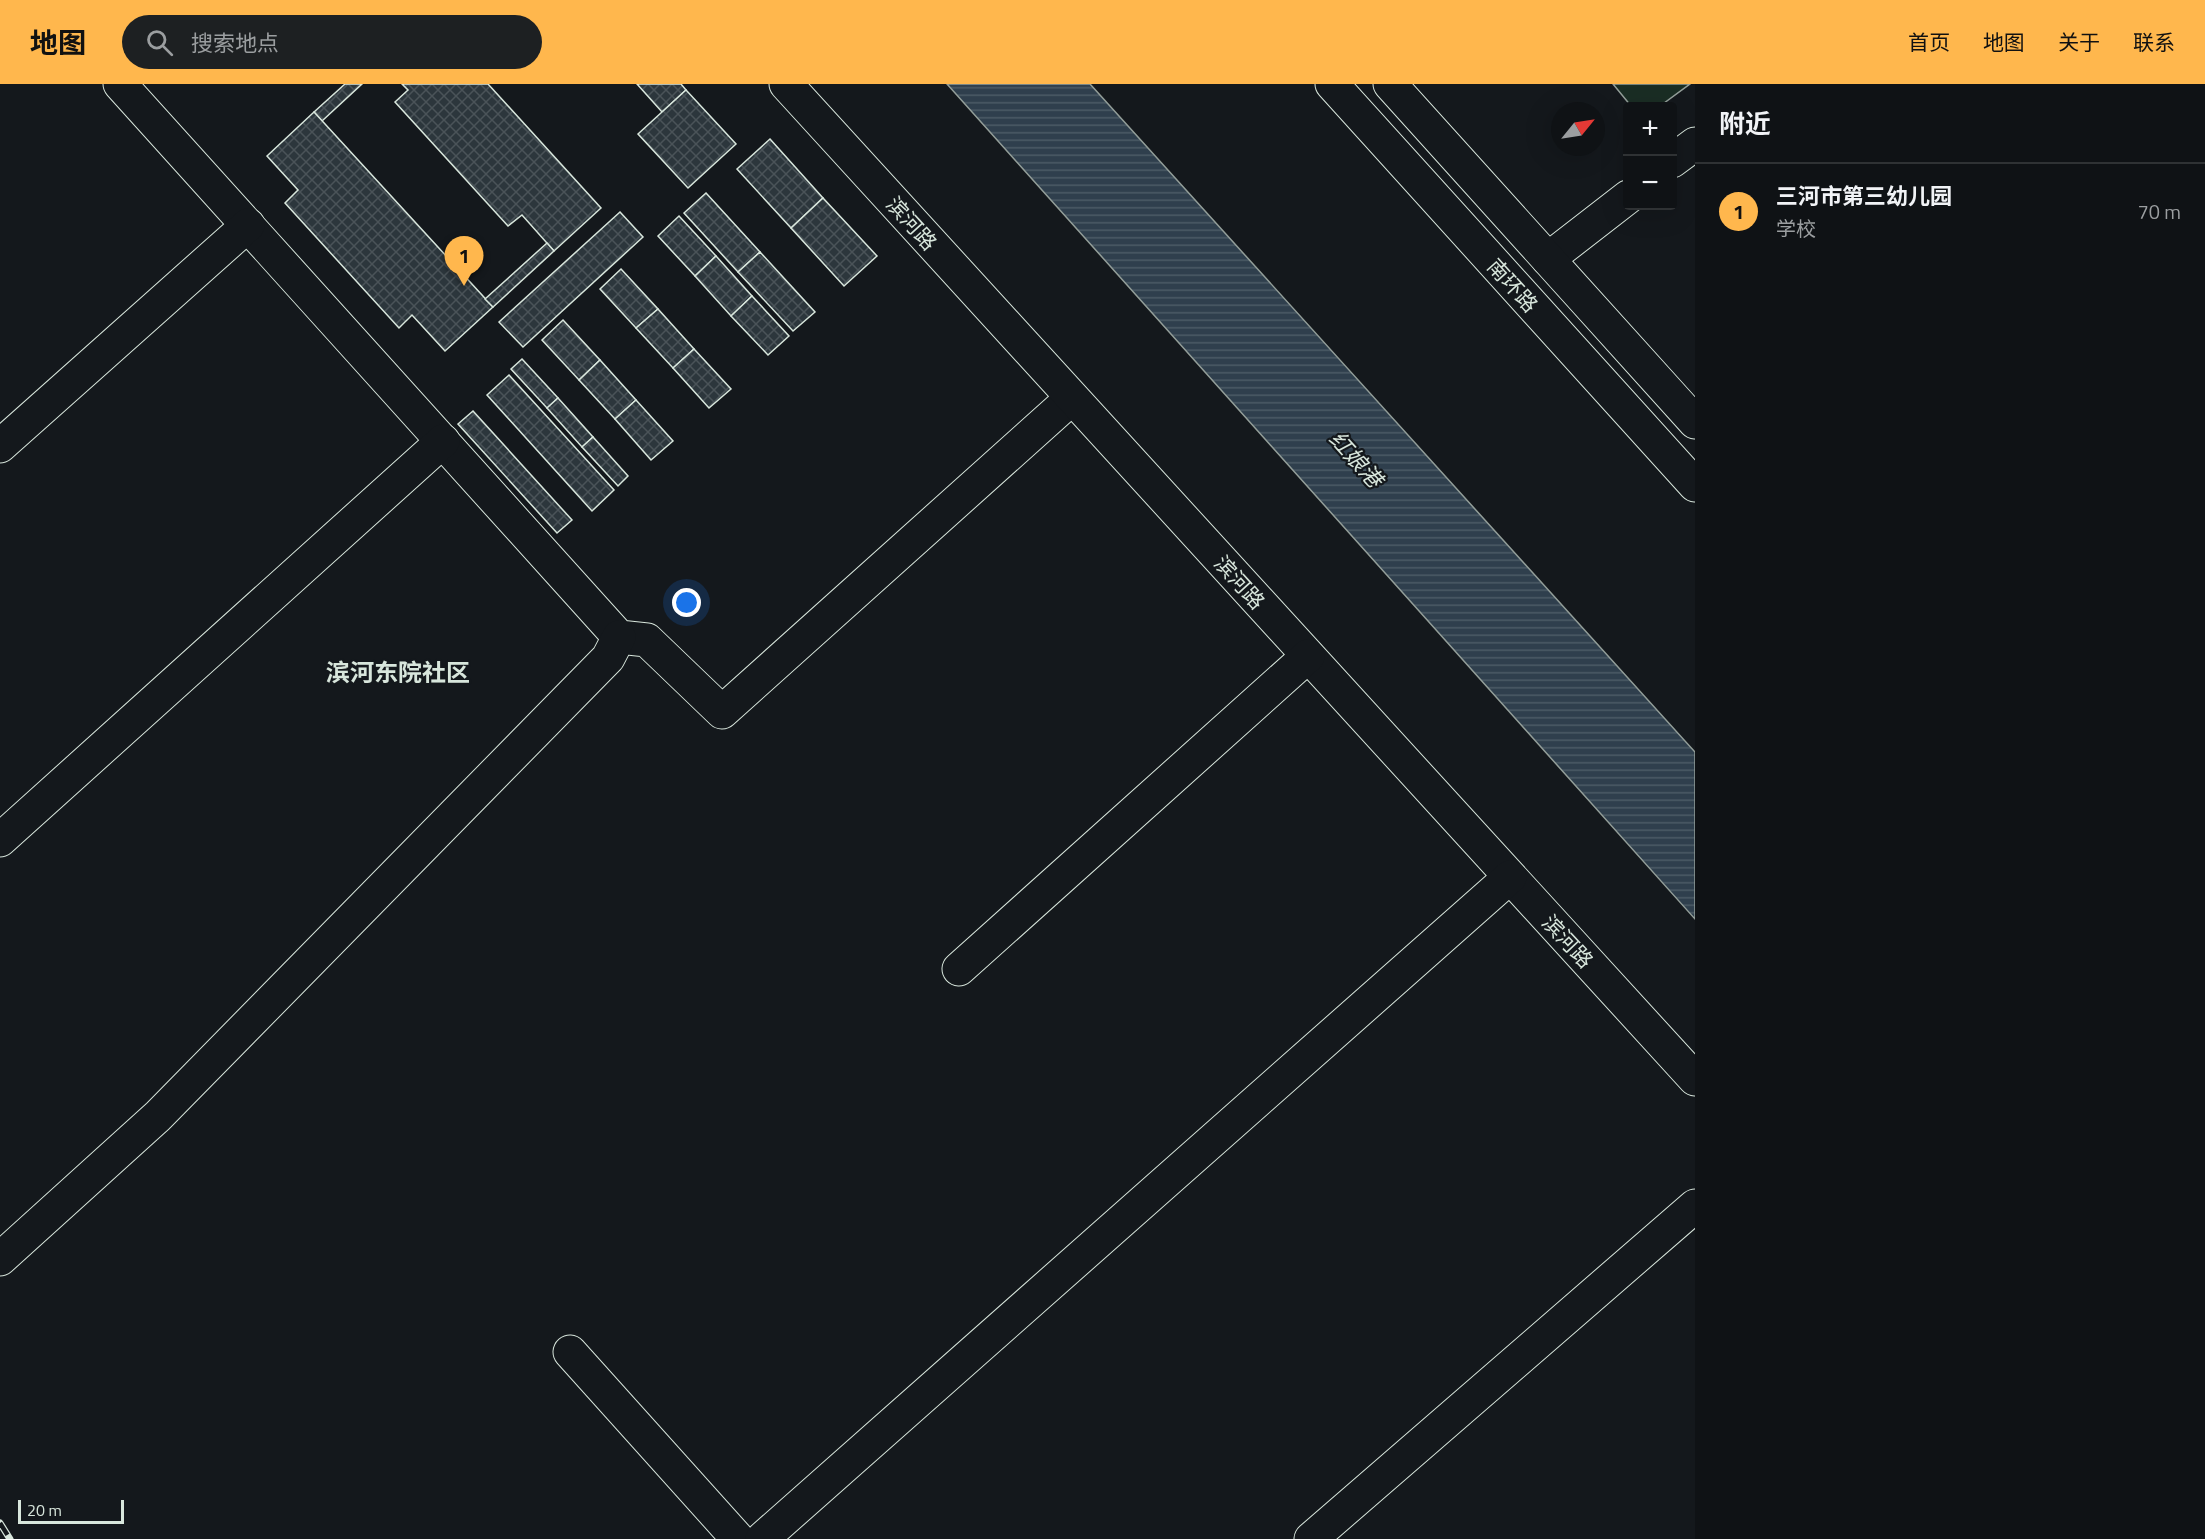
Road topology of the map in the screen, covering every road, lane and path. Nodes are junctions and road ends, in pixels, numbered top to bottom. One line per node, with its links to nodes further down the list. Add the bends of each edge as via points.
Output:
1 (120, 84): 8 (street)
2 (786, 84): 10 (street, 滨河路)
3 (1332, 84): 14 (street, 南环路)
4 (1390, 84): 9 (street, 南环路)
5 (1695, 144): 6 (street)
6 (1677, 157)
7 (1623, 201): 9 (street)
8 (248, 225): 12 (street); 13 (street)
9 (1548, 259): 11 (street, 南环路)
10 (1072, 398): 15 (street, via 722,712 647,640); 16 (street, 滨河路)
11 (1695, 422)
12 (443, 441): 15 (street); 17 (street)
13 (0, 446)
14 (1695, 485)
15 (619, 637): 22 (street, via 608,658 167,1108)
16 (1308, 656): 18 (street, 滨河路); 19 (street)
17 (0, 840)
18 (1510, 877): 20 (street, 滨河路); 25 (street)
19 (959, 969)
20 (1695, 1079)
21 (1695, 1206): 26 (street)
22 (0, 1258)
23 (570, 1352): 24 (street)
24 (738, 1539)
25 (762, 1539)
26 (1311, 1539)

